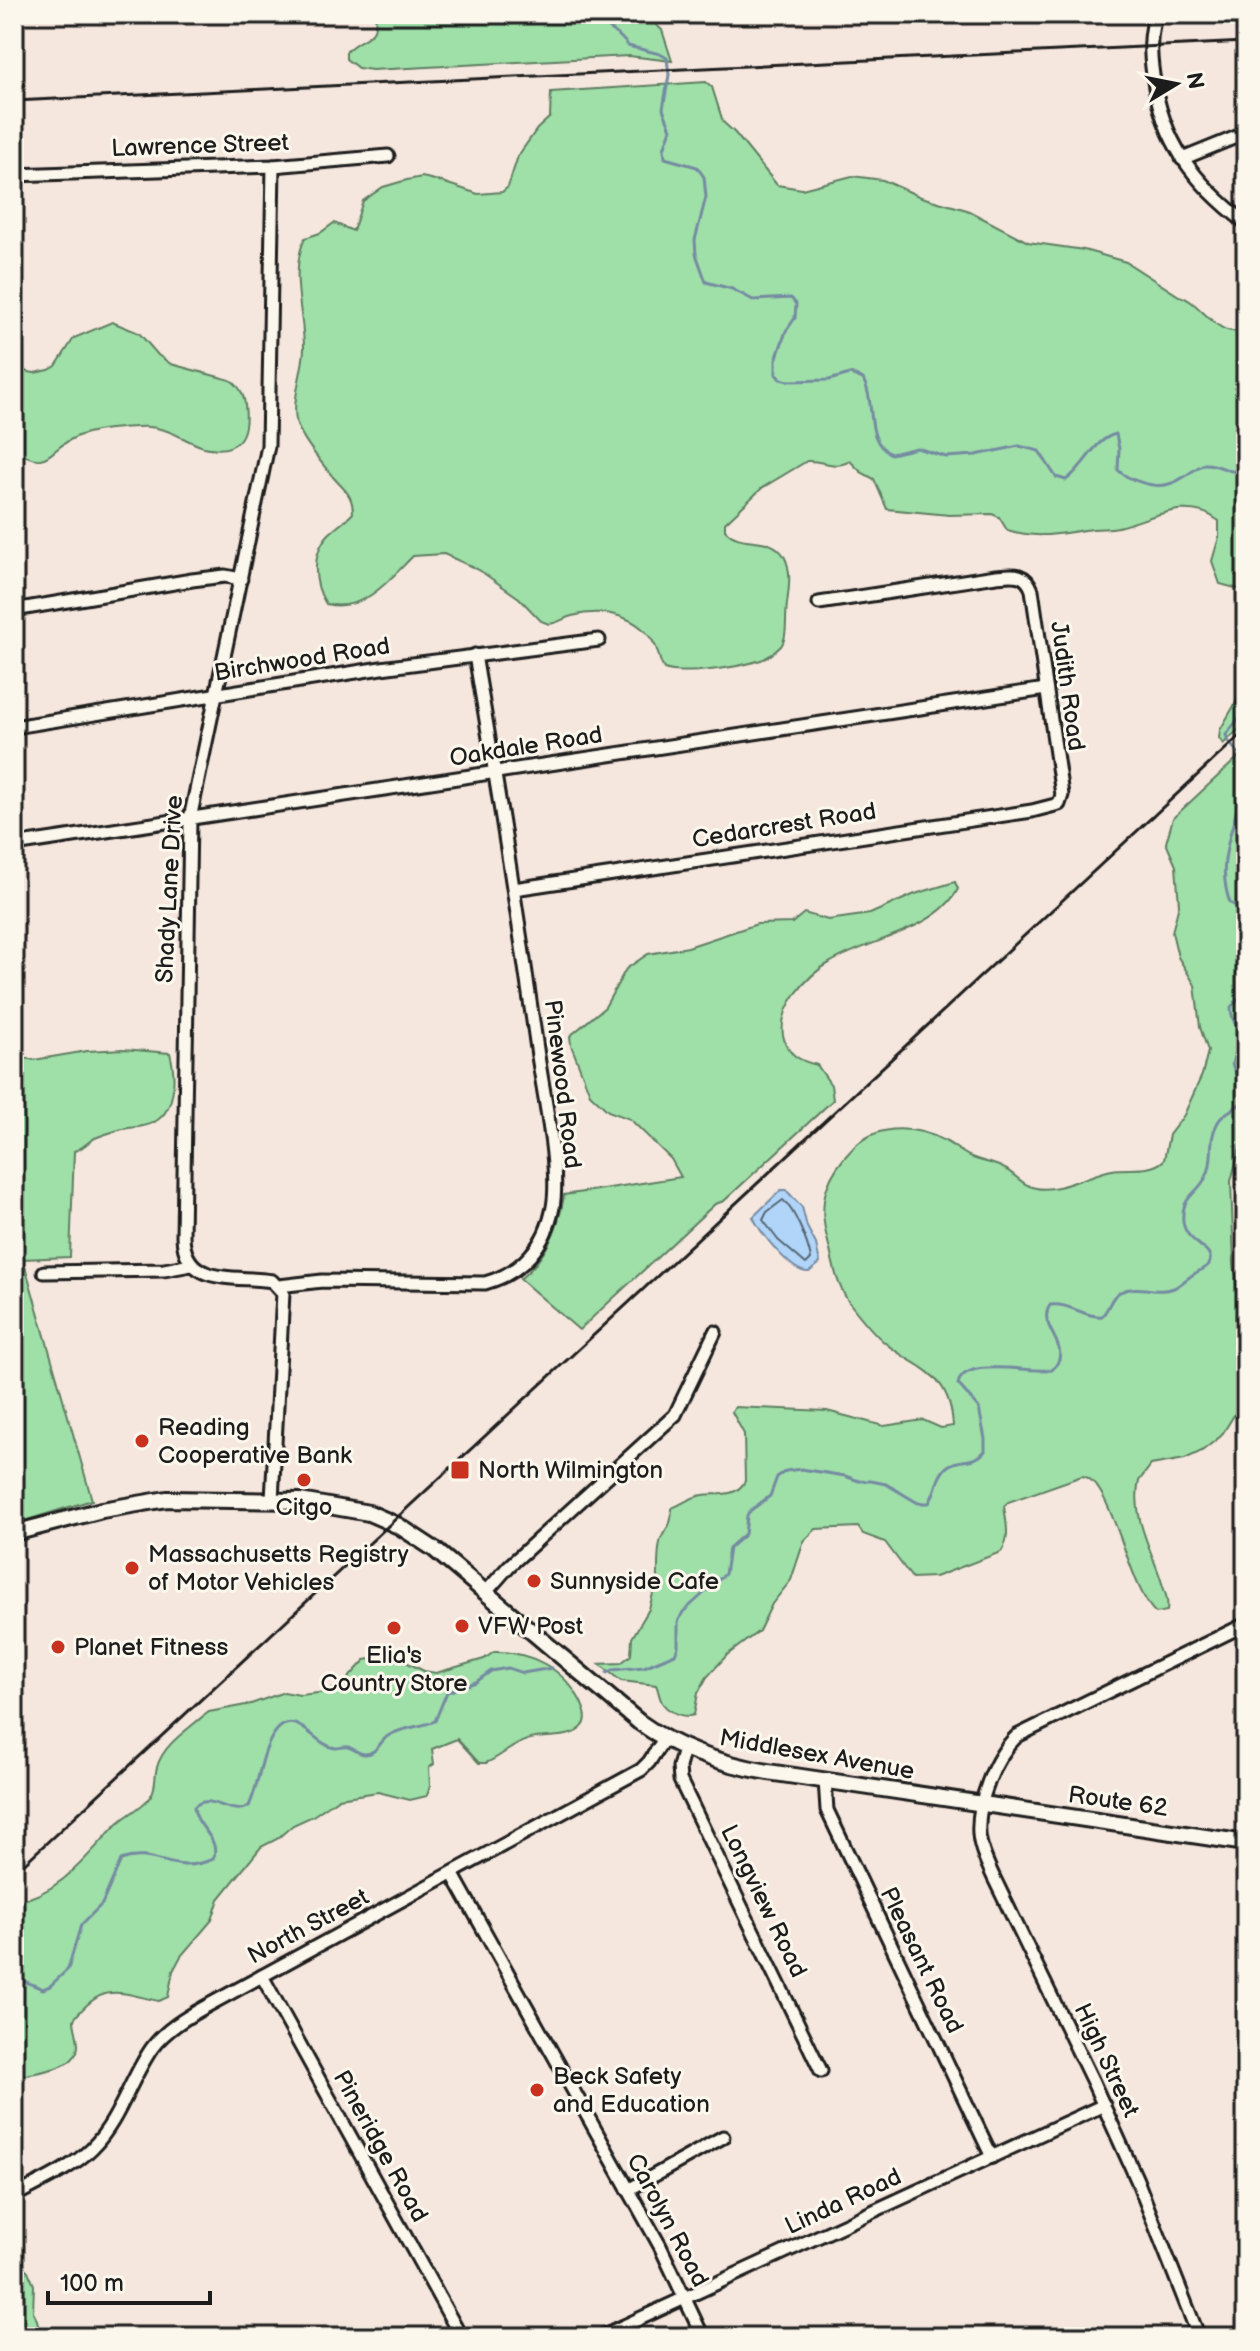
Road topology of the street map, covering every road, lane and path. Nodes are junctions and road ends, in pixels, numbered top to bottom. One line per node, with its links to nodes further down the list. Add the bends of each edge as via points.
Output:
1 (1156, 14): 4 (street, via 1150,45 1154,85 1167,134)
2 (1246, 133): 4 (street)
3 (388, 156): 5 (street, Lawrence Street)
4 (1182, 159): 7 (street)
5 (273, 166): 6 (street, Lawrence Street); 8 (street, Shady Lane Drive, via 268,446)
6 (14, 175)
7 (1246, 223)
8 (241, 579): 10 (street, via 192,580); 14 (street, Shady Lane Drive)
9 (819, 603): 13 (street, Judith Road, via 1016,574 1032,590)
10 (14, 610)
11 (599, 640): 12 (street, Birchwood Road)
12 (475, 655): 14 (street, Birchwood Road); 16 (street, Pinewood Road)
13 (1046, 689): 16 (street, Oakdale Road); 17 (street, Judith Road)
14 (216, 695): 15 (street, Birchwood Road); 18 (street, Shady Lane Drive)
15 (14, 727)
16 (496, 774): 18 (street, Oakdale Road); 20 (street, Pinewood Road)
17 (1060, 803): 20 (street, Cedarcrest Road)
18 (190, 819): 19 (street, Oakdale Road); 21 (street, Shady Lane Drive, via 183,1236)
19 (14, 845)
20 (514, 889): 23 (street, Pinewood Road, via 554,1174 552,1209 536,1248 512,1273 485,1283 322,1281)
21 (191, 1265): 22 (street); 23 (street, via 206,1273)
22 (44, 1272)
23 (279, 1286): 25 (street, via 284,1302)
24 (715, 1332): 27 (street, via 675,1415)
25 (272, 1500): 26 (main road, Middlesex Avenue, via 151,1500); 27 (main road, Middlesex Avenue, via 324,1504 381,1518 427,1544)
26 (14, 1533)
27 (487, 1591): 29 (main road, Middlesex Avenue)
28 (1246, 1624): 32 (street, via 1023,1732 1000,1757)
29 (664, 1739): 30 (main road, Middlesex Avenue); 34 (street, North Street, via 641,1770)
30 (684, 1749): 31 (main road, Middlesex Avenue, via 747,1768); 36 (street, Longview Road, via 680,1780)
31 (825, 1780): 32 (main road, Middlesex Avenue); 39 (street, Pleasant Road, via 827,1810)
32 (983, 1804): 33 (main road, Route 62); 37 (street, High Street, via 979,1834 993,1876)
33 (1246, 1843)
34 (452, 1873): 35 (street, North Street); 40 (street, Carolyn Road)
35 (262, 1976): 41 (street, North Street, via 171,2028 152,2047 91,2149); 43 (street, Pineridge Road)
36 (821, 2071)
37 (1104, 2105): 39 (street, Linda Road); 46 (street, High Street)
38 (723, 2137): 40 (street)
39 (992, 2157): 42 (street, Linda Road)
40 (628, 2190): 42 (street, Carolyn Road)
41 (14, 2196)
42 (685, 2298): 44 (street, Linda Road); 45 (street, Carolyn Road)
43 (461, 2337)
44 (600, 2337)
45 (703, 2337)
46 (1199, 2337)

